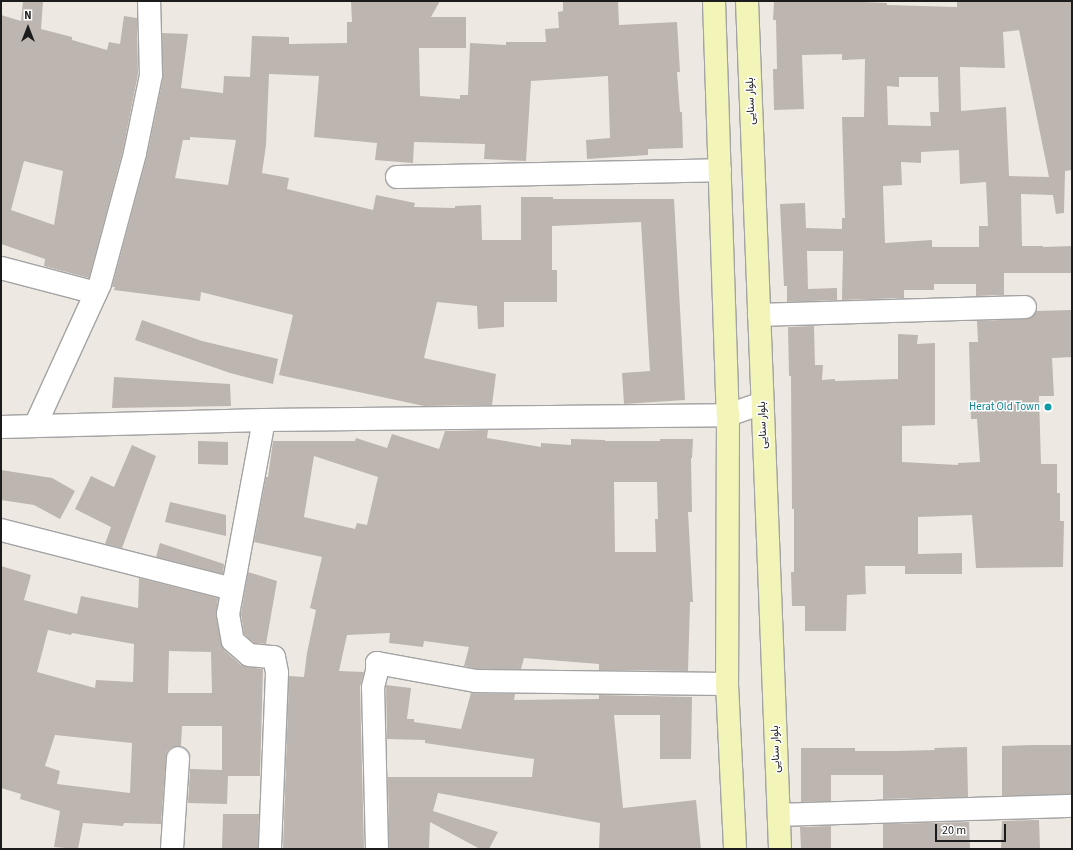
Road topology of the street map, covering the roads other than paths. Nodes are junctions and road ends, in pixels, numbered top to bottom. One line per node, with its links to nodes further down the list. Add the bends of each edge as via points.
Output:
1 (149, 1): 7 (street, via 151,75 135,153)
2 (714, 1): 4 (main road)
3 (747, 1): 9 (main road, بلوار سنایی)
4 (720, 170): 5 (street); 11 (main road)
5 (397, 177)
6 (1, 268): 7 (street)
7 (96, 293): 13 (street)
8 (1025, 307): 9 (street)
9 (759, 315): 10 (main road, بلوار سنایی)
10 (762, 403): 11 (street); 21 (main road, بلوار سنایی)
11 (728, 415): 12 (street); 18 (main road)
12 (264, 420): 13 (street); 17 (street)
13 (35, 426): 14 (street)
14 (7, 427): 15 (street)
15 (1, 446)
16 (1, 530): 17 (street)
17 (232, 589): 23 (street, via 228,614 233,641 249,655 274,657 277,673)
18 (727, 684): 24 (street, via 476,681 377,663 373,687); 25 (main road)
19 (178, 758): 22 (street)
20 (1072, 806): 21 (street)
21 (779, 815): 26 (main road, بلوار سنایی)
22 (172, 849)
23 (270, 849)
24 (377, 849)
25 (735, 849)
26 (780, 849)

